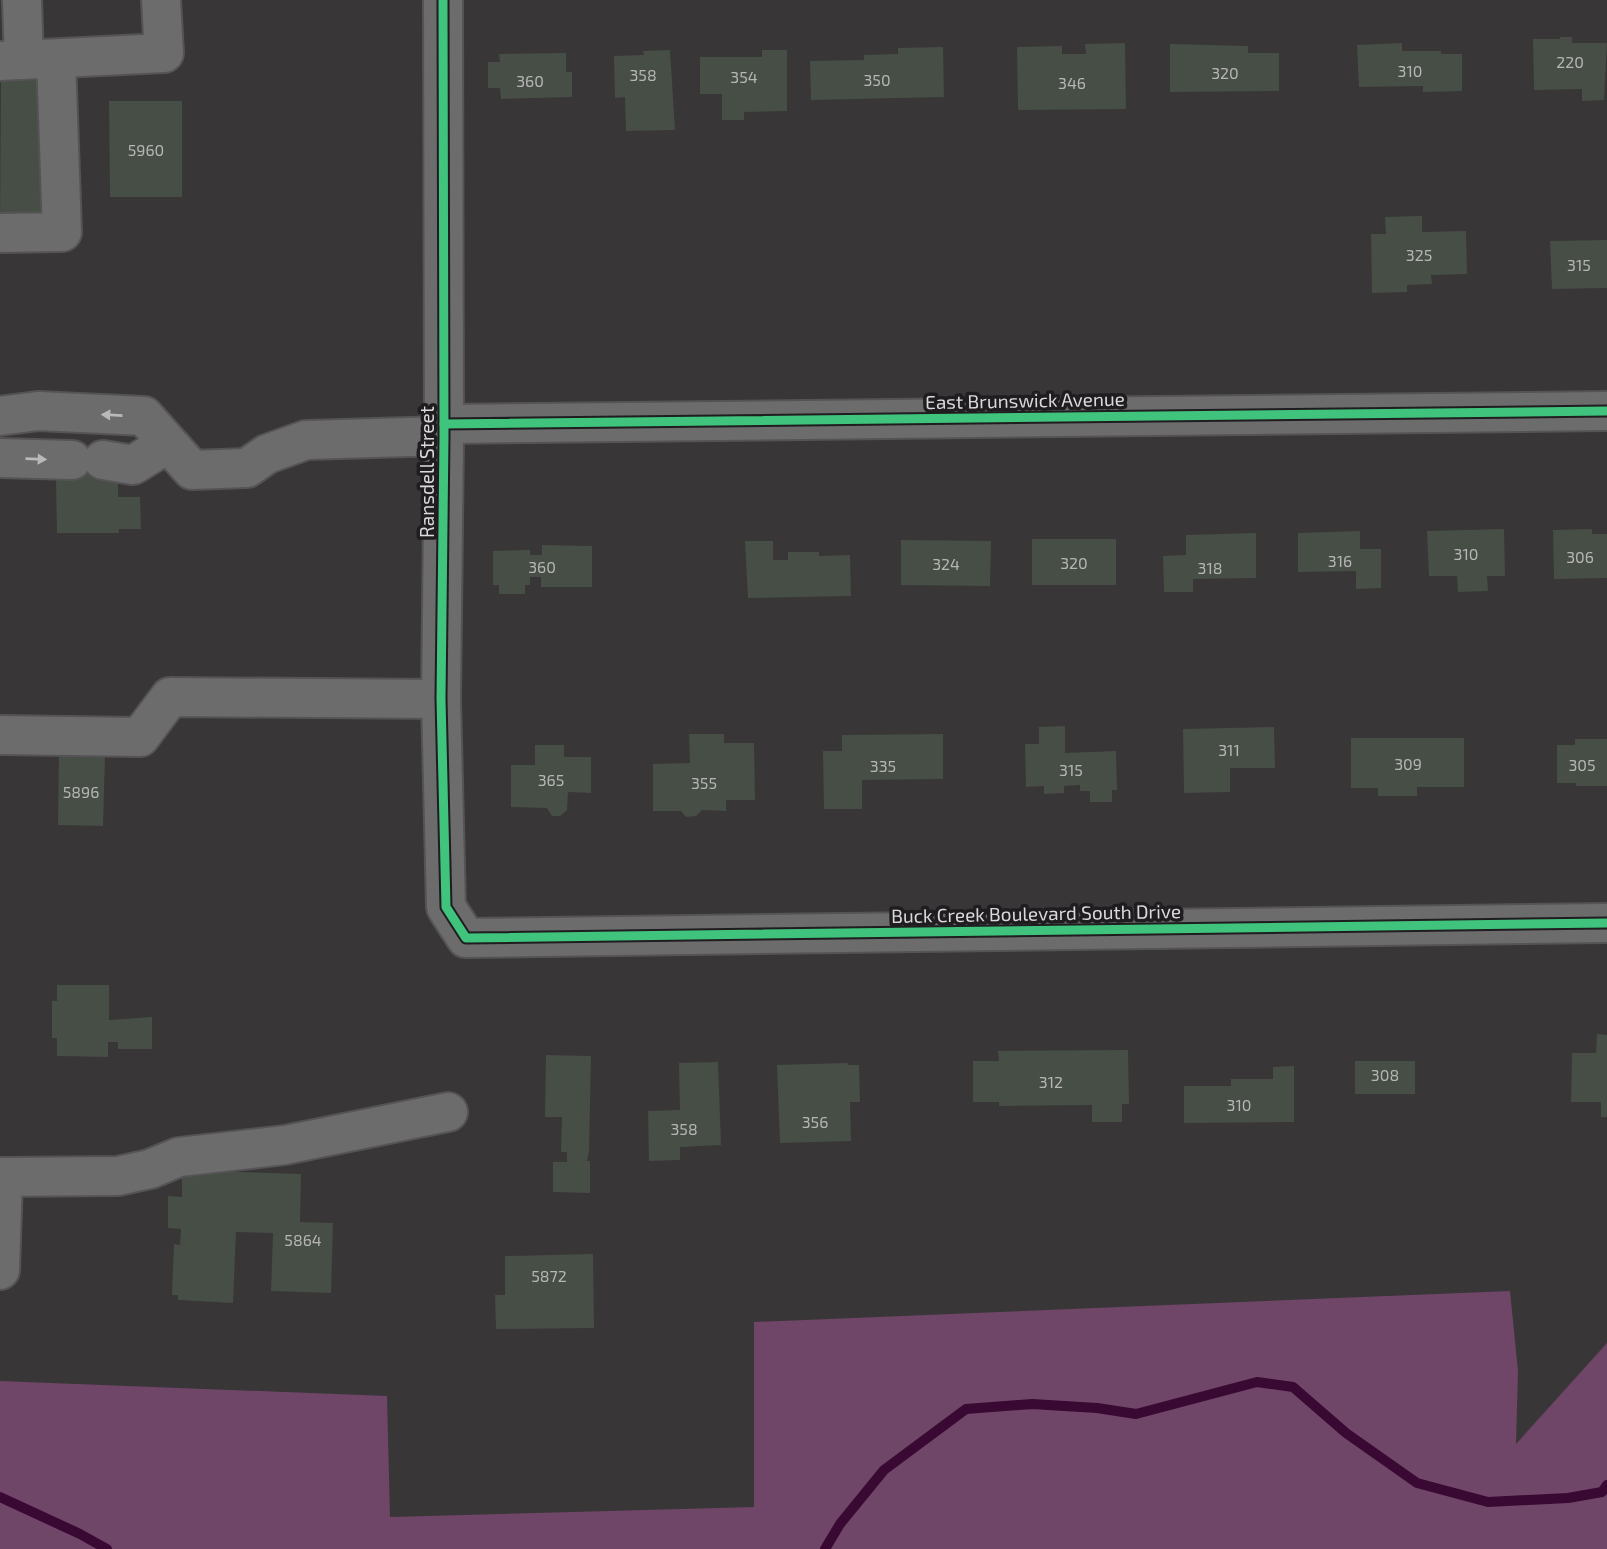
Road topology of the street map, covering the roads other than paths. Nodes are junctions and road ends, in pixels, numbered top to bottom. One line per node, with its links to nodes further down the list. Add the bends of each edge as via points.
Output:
1 (22, 0): 4 (street)
2 (161, 0): 4 (street, via 164,53)
3 (443, 0): 8 (street, Ransdell Street)
4 (27, 60): 5 (street, via 62,232)
5 (0, 233)
6 (1607, 411): 8 (street, East Brunswick Avenue)
7 (0, 416): 9 (street, East Brunswick Avenue, one-way to 7, via 144,416 38,411)
8 (444, 430): 9 (street, East Brunswick Avenue, via 306,440 267,454 247,468 192,470); 11 (street, Ransdell Street)
9 (167, 444): 10 (street, one-way to 9, via 133,465)
10 (0, 458)
11 (442, 699): 12 (street, via 170,696 140,737); 14 (street, Ransdell Street, via 446,906)
12 (0, 735)
13 (1607, 923): 14 (street, Buck Creek Boulevard South Drive)
14 (466, 938)
15 (449, 1112): 16 (street, via 285,1145 179,1157 118,1176)
16 (1, 1177): 17 (street)
17 (0, 1270)

